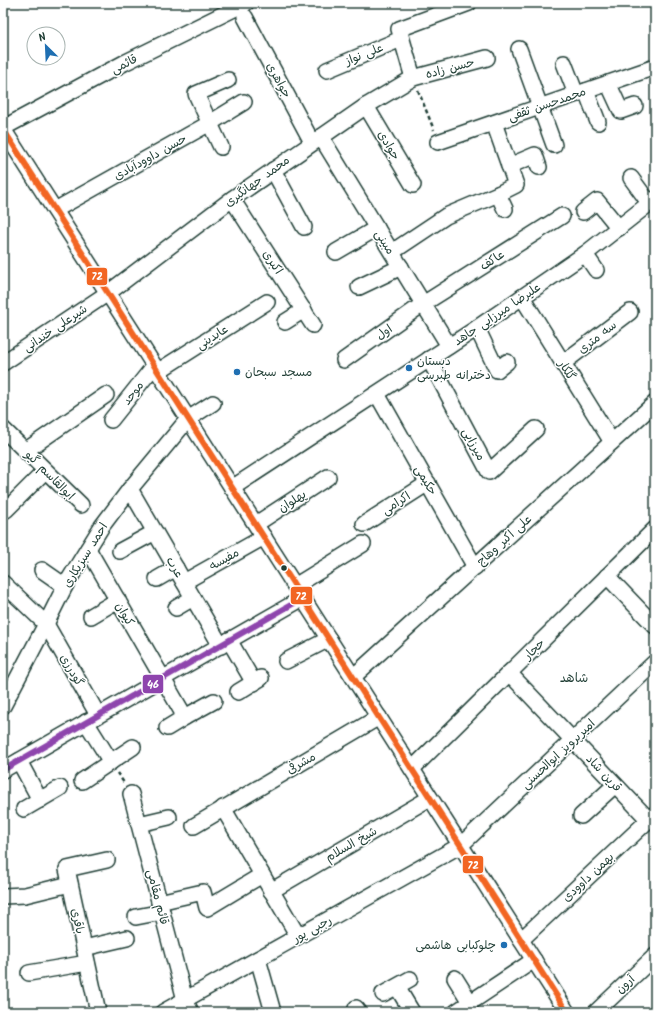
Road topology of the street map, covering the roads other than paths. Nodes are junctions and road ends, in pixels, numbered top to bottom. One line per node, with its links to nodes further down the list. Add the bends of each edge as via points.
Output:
1 (466, 4): 3 (street, علی نواز)
2 (245, 10): 20 (street, قائمی, via 124,63); 21 (street, جواهری)
3 (400, 34): 8 (street, علی نواز); 9 (street)
4 (519, 49): 15 (street)
5 (487, 58): 9 (street, حسن زاده)
6 (564, 63): 12 (street)
7 (655, 67): 11 (street, محمدحسن ثقفی)
8 (327, 70)
9 (413, 78): 14 (street, محمد جهانگیری)
10 (228, 80): 18 (street, via 196,94)
11 (608, 83): 12 (street, محمدحسن ثقفی); 16 (street, via 621,111)
12 (581, 92): 15 (street, محمدحسن ثقفی); 17 (street)
13 (244, 102): 18 (street, حسن داوودآبادی)
14 (366, 106): 21 (street, محمد جهانگیری); 29 (street, جوادی)
15 (541, 106): 19 (street, محمدحسن ثقفی); 23 (street)
16 (635, 106)
17 (598, 122)
18 (210, 123): 24 (street); 34 (street, حسن داوودآبادی)
19 (494, 123): 22 (street, محمدحسن ثقفی); 25 (street)
20 (3, 128): 34 (street)
21 (317, 139): 27 (street, محمد جهانگیری); 38 (street, مبینی)
22 (438, 142)
23 (554, 145)
24 (221, 147)
25 (509, 166): 26 (street, via 535,155); 30 (street, via 516,184)
26 (539, 168)
27 (273, 170): 31 (street, محمد جهانگیری); 37 (street)
28 (630, 178): 32 (street)
29 (413, 185)
30 (498, 194): 33 (street); 41 (street, via 446,216)
31 (232, 199): 46 (street, محمد جهانگیری); 50 (street, اکبری)
32 (652, 201): 39 (street, علیرضا میرزایی جاهد)
33 (505, 209)
34 (55, 210): 46 (street)
35 (583, 212): 39 (street, via 597,201)
36 (562, 216): 49 (street, عاکف)
37 (304, 227)
38 (377, 228): 40 (street); 41 (street, مبینی)
39 (619, 228): 42 (street, علیرضا میرزایی جاهد)
40 (336, 252)
41 (392, 252): 43 (street, مبینی)
42 (585, 254): 44 (street); 47 (street, علیرضا میرزایی جاهد)
43 (401, 267): 45 (street); 49 (street, مبینی)
44 (596, 270)
45 (360, 287)
46 (108, 293): 59 (street, شیرعلی خندانی); 61 (street)
47 (522, 297): 54 (street, علیرضا میرزایی جاهد); 60 (street, گلکار)
48 (267, 302): 61 (street, عابدینی)
49 (423, 304): 55 (street, مبینی); 57 (street, اول)
50 (304, 310): 52 (street); 53 (street, اکبری)
51 (630, 312): 60 (street, سه متری)
52 (285, 322)
53 (313, 325)
54 (477, 328): 55 (street, علیرضا میرزایی جاهد); 58 (street, via 497,370)
55 (449, 346): 56 (street, علیرضا میرزایی جاهد)
56 (429, 359): 62 (street, علیرضا میرزایی جاهد); 69 (street, میرزایی, via 489,472)
57 (344, 360)
58 (507, 362)
59 (3, 363)
60 (563, 363): 70 (street, گلکار)
61 (156, 369): 66 (street); 67 (street, موحد)
62 (377, 394): 74 (street, حکیمی); 75 (street, علیرضا میرزایی جاهد)
63 (106, 395): 71 (street)
64 (213, 402): 66 (street, احمد سبزیکاری)
65 (655, 403): 70 (street, علی اکبر وهاج)
66 (188, 419): 75 (street); 76 (street, احمد سبزیکاری)
67 (112, 420)
68 (3, 429): 71 (street, ابوالقاسم گیو)
69 (536, 429)
70 (612, 442): 87 (street, علی اکبر وهاج)
71 (25, 451): 72 (street, ابوالقاسم گیو)
72 (45, 471): 77 (street, ابوالقاسم گیو); 78 (street)
73 (328, 477): 79 (street, پهلوان)
74 (428, 483): 80 (street, اکرامی); 87 (street, حکیمی)
75 (232, 488): 79 (street)
76 (130, 489): 82 (street, عرب); 85 (street, احمد سبزیکاری)
77 (81, 505)
78 (6, 510)
79 (256, 524): 83 (street)
80 (364, 524)
81 (655, 529): 90 (street, حجار)
82 (155, 532): 86 (street); 88 (street, عرب)
83 (264, 537): 92 (street, مفیسه); 95 (street)
84 (363, 544): 95 (street)
85 (88, 548): 94 (street, احمد سبزیکاری); 97 (street, کیوان)
86 (120, 551)
87 (475, 567): 107 (street, علی اکبر وهاج)
88 (176, 568): 91 (street); 92 (street, عرب)
89 (42, 570): 94 (street)
90 (607, 576): 101 (street); 106 (street, حجار)
91 (157, 579)
92 (184, 582): 96 (street, عرب)
93 (3, 583): 100 (street, گودرزی)
94 (65, 586): 100 (street, احمد سبزیکاری)
95 (299, 592): 102 (street); 103 (street)
96 (193, 598): 98 (street); 103 (street, عرب)
97 (118, 600): 99 (street); 108 (street, کیوان)
98 (176, 608)
99 (92, 616)
100 (46, 624): 111 (street, احمد سبزیکاری); 114 (street, گودرزی)
101 (655, 626)
102 (329, 639): 104 (street); 107 (street)
103 (225, 643): 108 (street); 109 (street, عرب, via 258,680)
104 (286, 661)
105 (655, 662): 116 (street, امیرپرویز ابوالحسنی)
106 (509, 673): 116 (street, قرین شاد); 120 (street, حجار)
107 (353, 677): 113 (street)
108 (163, 679): 112 (street, کیوان); 114 (street)
109 (238, 692)
110 (214, 701): 112 (street)
111 (3, 706)
112 (185, 717): 115 (street)
113 (379, 717): 120 (street); 128 (street, مشرفی)
114 (92, 719): 118 (street); 119 (street)
115 (167, 728)
116 (572, 740): 123 (street, قرین شاد); 135 (street, امیرپرویز ابوالحسنی)
117 (133, 747): 119 (street)
118 (19, 761): 121 (street); 127 (street)
119 (110, 762): 122 (street)
120 (412, 769): 126 (street)
121 (3, 770)
122 (82, 781)
123 (615, 785): 130 (street); 132 (street, قرین شاد)
124 (60, 788): 127 (street)
125 (131, 794): 133 (street, قائم مقامی)
126 (430, 798): 135 (street); 139 (street, شیخ السلام)
127 (40, 800): 129 (street)
128 (223, 808): 134 (street, مشرفی); 137 (street)
129 (24, 809)
130 (581, 816)
131 (169, 817): 133 (street)
132 (652, 817): 145 (street, بهمن داوودی)
133 (139, 824): 141 (street, قائم مقامی)
134 (194, 826)
135 (461, 845): 143 (street, رجبی پور); 145 (street)
136 (106, 860): 138 (street, باقری, via 67,869)
137 (262, 875): 139 (street); 141 (street, via 207,908 203,892)
138 (70, 884): 140 (street, via 25,895); 146 (street, باقری)
139 (271, 891): 143 (street)
140 (3, 896)
141 (161, 907): 142 (street); 157 (street, قائم مقامی)
142 (136, 917)
143 (298, 936): 148 (street, رجبی پور)
144 (127, 938): 146 (street)
145 (521, 940): 149 (street)
146 (84, 948): 150 (street, باقری)
147 (655, 956): 164 (street, آرون)
148 (258, 959): 157 (street, رجبی پور); 160 (street)
149 (534, 960): 156 (street); 163 (street)
150 (87, 963): 151 (street); 158 (street, باقری)
151 (29, 973)
152 (456, 978): 156 (street)
153 (410, 979): 154 (street)
154 (397, 986): 155 (street); 161 (street)
155 (382, 994)
156 (470, 1002): 162 (street)
157 (188, 1006): 159 (street, رجبی پور)
158 (98, 1012)
159 (163, 1012)
160 (273, 1012)
161 (412, 1012)
162 (456, 1012)
163 (567, 1012)
164 (596, 1012)

